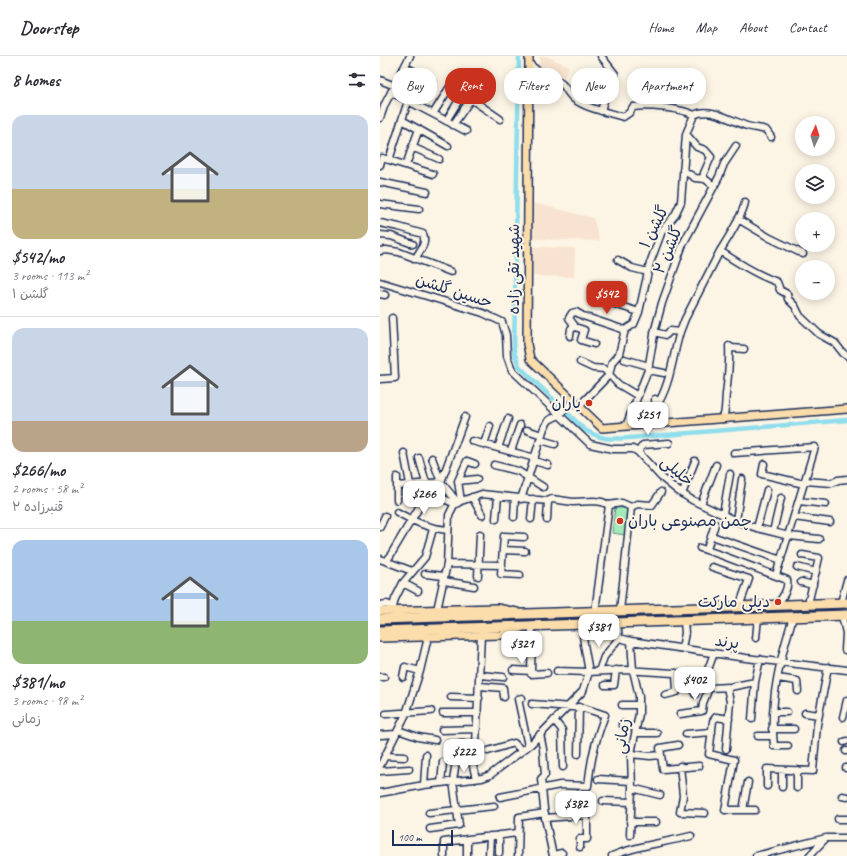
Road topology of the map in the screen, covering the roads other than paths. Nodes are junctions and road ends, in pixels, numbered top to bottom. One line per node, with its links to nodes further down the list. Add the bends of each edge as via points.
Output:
1 (410, 56): 5 (street)
2 (529, 56): 4 (main road, شهید تقی زاده)
3 (601, 56): 15 (street, via 615,74 610,79)
4 (529, 64): 10 (street, via 556,80); 74 (main road, شهید تقی زاده, via 527,344 530,359)
5 (406, 67)
6 (380, 80): 7 (street)
7 (392, 85)
8 (391, 92): 18 (street)
9 (445, 95): 16 (street)
10 (571, 96)
11 (407, 104): 20 (street)
12 (414, 104): 16 (street)
13 (457, 104): 21 (street)
14 (584, 104): 15 (street)
15 (601, 111): 17 (street, via 623,117 633,108 643,106 686,110)
16 (433, 114): 21 (street)
17 (694, 115): 25 (street, گلشن ۱); 26 (street, via 700,111 715,114 766,130)
18 (380, 118)
19 (500, 119): 22 (street, via 471,99)
20 (402, 120): 23 (street); 31 (street)
21 (446, 121): 22 (street)
22 (453, 125): 24 (street)
23 (419, 129): 27 (street); 29 (street)
24 (466, 131)
25 (686, 134): 34 (street, گلشن ۱); 36 (street, via 697,147 705,150 711,157)
26 (771, 137)
27 (448, 146)
28 (736, 146): 38 (street, گلشن ۲)
29 (412, 147): 30 (street); 33 (street)
30 (439, 158)
31 (389, 160): 32 (street, via 382,158); 33 (street)
32 (380, 165)
33 (406, 165): 35 (street)
34 (683, 170): 36 (street, via 695,178); 53 (street, گلشن ۱, via 681,202 675,215 662,231)
35 (433, 174)
36 (703, 179): 38 (street)
37 (380, 182): 39 (street)
38 (714, 186): 60 (street, گلشن ۲, via 683,244)
39 (427, 192)
40 (744, 202): 43 (street)
41 (380, 204): 42 (street)
42 (419, 209)
43 (738, 220): 48 (street); 49 (street)
44 (380, 223): 50 (street, via 424,234 424,246)
45 (380, 235): 46 (street)
46 (413, 244)
47 (380, 251): 50 (street, via 399,252)
48 (720, 251): 61 (street); 65 (street, via 739,264 777,282 800,316 819,334 835,343)
49 (803, 254)
50 (415, 259): 52 (street)
51 (618, 260): 53 (street, via 632,268)
52 (451, 272)
53 (648, 272): 56 (street, گلشن ۱)
54 (380, 282): 77 (street, حسین گلشن, via 483,313 502,322 506,335 507,356 512,370)
55 (608, 302): 56 (street)
56 (639, 312): 59 (street, گلشن ۱, via 634,324)
57 (392, 318): 71 (street, via 395,378)
58 (571, 328): 59 (street, via 574,325 569,318 576,312); 62 (street); 63 (street, via 584,330 581,340)
59 (626, 330): 70 (street, گلشن ۱)
60 (654, 332): 61 (street, via 666,335 670,330); 68 (street, گلشن ۲)
61 (680, 332): 75 (street, via 666,388)
62 (570, 336)
63 (594, 344)
64 (744, 349): 80 (street, via 729,346 729,374)
65 (847, 356)
66 (624, 359): 68 (street)
67 (580, 362): 70 (street, via 593,368 604,369)
68 (648, 368): 69 (street); 72 (street, گلشن ۲)
69 (664, 372)
70 (609, 375): 72 (street, via 618,384); 74 (street, گلشن ۱)
71 (380, 378)
72 (638, 396): 84 (street, گلشن ۲)
73 (656, 399): 75 (street)
74 (577, 403): 77 (street); 84 (main road, شهید تقی زاده, via 602,428)
75 (656, 407): 81 (street)
76 (847, 409): 80 (main road, شهید تقی زاده)
77 (559, 415): 86 (street, via 549,420); 93 (street, خلیلی, via 590,444 633,449)
78 (465, 417): 112 (street)
79 (508, 419): 91 (street)
80 (723, 419): 81 (main road, شهید تقی زاده)
81 (658, 424): 84 (main road, شهید تقی زاده)
82 (520, 425): 92 (street)
83 (490, 426): 89 (street)
84 (626, 426)
85 (527, 430): 86 (street)
86 (541, 437): 90 (street); 98 (street)
87 (472, 441): 89 (street)
88 (670, 443): 93 (street, via 643,445)
89 (484, 444): 91 (street)
90 (555, 444)
91 (498, 448): 92 (street)
92 (511, 451): 98 (street)
93 (638, 452): 120 (street, خلیلی, via 661,477)
94 (404, 453): 115 (street)
95 (734, 453): 114 (street, via 815,447)
96 (419, 458): 113 (street)
97 (432, 458): 112 (street)
98 (535, 459): 103 (street); 107 (street)
99 (695, 460): 120 (street)
100 (475, 464): 111 (street, via 467,461)
101 (764, 464): 114 (street, via 762,474)
102 (494, 465): 107 (street, via 518,471)
103 (548, 465)
104 (716, 465): 131 (street)
105 (730, 474): 137 (street)
106 (397, 477): 116 (street)
107 (528, 478): 117 (street); 124 (street)
108 (477, 479): 111 (street)
109 (742, 479): 146 (street)
110 (847, 479): 114 (street, via 832,483)
111 (458, 480): 130 (street)
112 (441, 482): 113 (street); 130 (street)
113 (426, 483): 115 (street)
114 (804, 483): 129 (street)
115 (410, 484): 116 (street)
116 (397, 486): 127 (street)
117 (543, 487)
118 (767, 490): 150 (street)
119 (661, 492): 134 (street, via 652,505 637,504)
120 (682, 494): 131 (street, خلیلی)
121 (436, 496): 130 (street)
122 (498, 496): 123 (street, via 482,494); 124 (street); 142 (street)
123 (472, 497): 130 (street); 138 (street)
124 (518, 498): 126 (street); 140 (street)
125 (781, 498): 153 (street)
126 (533, 499): 128 (street); 143 (street)
127 (397, 500)
128 (548, 501): 133 (street, via 552,499 602,502); 145 (street)
129 (799, 501): 132 (street); 141 (street)
130 (458, 502): 152 (street, via 449,515)
131 (701, 504): 137 (street, خلیلی)
132 (826, 504)
133 (609, 505): 134 (street, via 622,503); 194 (street)
134 (631, 507): 193 (street)
135 (418, 509): 144 (street)
136 (397, 512): 144 (street)
137 (723, 514): 146 (street, خلیلی)
138 (482, 515)
139 (385, 516): 149 (street)
140 (514, 517)
141 (794, 517): 147 (street); 156 (street)
142 (496, 519)
143 (531, 519)
144 (412, 520): 151 (street); 166 (street)
145 (547, 520)
146 (736, 520): 150 (street, خلیلی)
147 (830, 522)
148 (715, 524): 155 (street)
149 (380, 527)
150 (757, 528): 153 (street, خلیلی)
151 (433, 529): 152 (street); 172 (street, via 425,557)
152 (448, 530): 167 (street)
153 (773, 532): 156 (street, خلیلی)
154 (480, 534): 168 (street)
155 (712, 536): 159 (street); 165 (street)
156 (789, 536): 158 (street, خلیلی); 165 (street)
157 (524, 537): 161 (street, via 504,536)
158 (819, 539)
159 (708, 546)
160 (700, 548): 177 (street)
161 (503, 550): 162 (street); 169 (street)
162 (524, 551)
163 (802, 555): 173 (street, via 819,558)
164 (380, 559): 166 (street)
165 (781, 560): 177 (street)
166 (387, 561): 172 (street)
167 (447, 564): 168 (street); 178 (street)
168 (478, 564): 169 (street); 176 (street)
169 (502, 565): 175 (street, via 501,574)
170 (797, 567): 173 (street)
171 (712, 568): 189 (street, via 749,579)
172 (412, 571): 181 (street)
173 (816, 572): 182 (street)
174 (425, 574): 178 (street)
175 (520, 575)
176 (478, 576)
177 (776, 576): 185 (street, via 787,580 788,584)
178 (444, 579): 183 (street); 191 (street)
179 (847, 580): 186 (street)
180 (802, 582): 182 (street)
181 (403, 583): 184 (street); 190 (street, via 395,599)
182 (813, 585): 187 (street)
183 (474, 586)
184 (418, 592)
185 (782, 603): 187 (highway); 189 (highway)
186 (844, 603): 187 (highway)
187 (808, 604)
188 (380, 605): 190 (street, via 387,604)
189 (739, 607): 193 (highway)
190 (394, 609): 191 (main road); 192 (main road)
191 (438, 610): 195 (main road, via 497,608)
192 (380, 611)
193 (620, 611): 194 (highway)
194 (595, 612): 195 (highway)
195 (527, 614): 199 (highway)
196 (844, 616): 197 (highway); 205 (street)
197 (793, 617): 198 (highway); 216 (street)
198 (758, 618): 200 (highway); 210 (street)
199 (380, 619)
200 (684, 621): 201 (highway); 212 (street)
201 (617, 623): 202 (highway); 209 (street)
202 (582, 624): 203 (highway); 226 (street)
203 (530, 626): 204 (highway); 206 (main road, via 502,635); 223 (street)
204 (380, 631)
205 (846, 633): 213 (street)
206 (481, 635): 207 (main road); 229 (street)
207 (428, 637): 208 (main road); 222 (street)
208 (380, 638)
209 (619, 638): 211 (street, پرند); 225 (street, via 604,657)
210 (756, 638)
211 (631, 641): 212 (street, پرند); 220 (street, زمانی)
212 (682, 648): 214 (street, پرند)
213 (845, 650)
214 (714, 653): 215 (street, پرند); 230 (street)
215 (760, 659): 216 (street, پرند); 234 (street)
216 (780, 661): 217 (street, پرند); 233 (street)
217 (828, 668): 221 (street, پرند); 262 (street)
218 (513, 670): 223 (street)
219 (616, 670): 220 (street); 225 (street); 235 (street, via 614,685)
220 (633, 670): 228 (street); 250 (street, زمانی, via 639,690)
221 (847, 670)
222 (420, 671): 231 (street, via 405,667); 260 (street)
223 (531, 671): 227 (street, via 531,674)
224 (557, 671): 226 (street)
225 (598, 671): 226 (street)
226 (589, 672): 251 (street, via 583,691)
227 (547, 673)
228 (676, 673): 230 (street); 236 (street)
229 (480, 675): 232 (street); 237 (street)
230 (706, 675): 239 (street)
231 (403, 677)
232 (503, 677)
233 (778, 678): 240 (street, via 797,681); 254 (street)
234 (755, 682): 238 (street); 264 (street)
235 (605, 685)
236 (677, 685): 241 (street, via 694,686); 242 (street, via 677,692)
237 (480, 686): 244 (street, via 503,688); 245 (street)
238 (727, 687): 239 (street); 265 (street, via 730,702)
239 (709, 688): 261 (street, via 702,711)
240 (798, 691)
241 (695, 694)
242 (665, 695)
243 (451, 697): 245 (street)
244 (504, 697)
245 (479, 698): 257 (street)
246 (522, 698): 284 (street, via 518,699)
247 (847, 700): 263 (street)
248 (532, 704): 251 (street)
249 (622, 705): 250 (street)
250 (639, 705): 272 (street, زمانی)
251 (568, 706): 252 (street); 266 (street)
252 (579, 707): 289 (street); 314 (street, via 605,715 596,738 588,786 560,785)
253 (431, 711): 260 (street)
254 (772, 712): 255 (street); 269 (street)
255 (787, 712)
256 (443, 713): 257 (street)
257 (478, 713): 268 (street)
258 (805, 713): 262 (street)
259 (386, 714): 260 (street)
260 (406, 714): 273 (street)
261 (680, 714)
262 (819, 715): 303 (street, via 814,771)
263 (843, 717)
264 (752, 718)
265 (729, 719): 274 (street, via 716,717); 286 (street)
266 (554, 720): 276 (street); 300 (street, via 562,730)
267 (622, 724): 272 (street)
268 (477, 729): 271 (street); 282 (street, via 476,744)
269 (772, 729): 270 (street); 280 (street)
270 (794, 729)
271 (442, 730)
272 (636, 730): 275 (street); 290 (street, زمانی)
273 (397, 732): 278 (street); 281 (street); 294 (street)
274 (712, 732): 277 (street); 324 (street, via 709,754 734,760 725,810)
275 (657, 733)
276 (540, 734): 284 (street); 314 (street, via 545,775 541,779)
277 (686, 734)
278 (381, 735)
279 (758, 736): 280 (street)
280 (773, 736): 285 (street, via 774,746)
281 (435, 740)
282 (448, 744)
283 (678, 745): 292 (street, via 660,748)
284 (528, 746): 287 (street)
285 (788, 746)
286 (726, 749)
287 (522, 750): 288 (street, via 514,743); 305 (street, via 490,775)
288 (488, 751)
289 (578, 754)
290 (631, 754): 292 (street); 308 (street, زمانی)
291 (426, 755): 311 (street)
292 (661, 755): 298 (street, via 664,769)
293 (404, 757): 294 (street)
294 (382, 761)
295 (456, 761): 307 (street)
296 (472, 761): 305 (street)
297 (443, 762): 310 (street)
298 (680, 766): 299 (street); 327 (street, via 683,796 680,812)
299 (699, 766)
300 (563, 767)
301 (408, 769): 304 (street)
302 (782, 770): 303 (street); 312 (street, via 767,769); 313 (street)
303 (797, 770): 316 (street)
304 (380, 772)
305 (476, 779): 307 (street)
306 (598, 780): 308 (street)
307 (453, 781): 310 (street); 323 (street)
308 (632, 781): 315 (street, زمانی)
309 (748, 782): 324 (street)
310 (440, 783): 311 (street)
311 (424, 784): 317 (street)
312 (767, 786)
313 (782, 787)
314 (542, 788): 319 (street); 328 (street)
315 (632, 788): 318 (street); 321 (street, زمانی)
316 (797, 788)
317 (380, 793)
318 (660, 795)
319 (500, 797)
320 (603, 801): 321 (street)
321 (631, 802): 331 (street, زمانی)
322 (494, 806): 323 (street)
323 (457, 810): 326 (street); 333 (street, via 459,825)
324 (743, 810): 325 (street)
325 (756, 810)
326 (429, 813)
327 (705, 813)
328 (545, 816): 334 (street, via 519,817); 342 (street, via 587,815 587,839 580,839); 345 (street)
329 (838, 819): 330 (street)
330 (847, 819)
331 (630, 822): 332 (street); 336 (street, زمانی)
332 (656, 822)
333 (430, 829)
334 (518, 832): 335 (street); 349 (street)
335 (499, 835): 337 (street); 343 (street)
336 (630, 835)
337 (490, 836): 341 (street); 348 (street)
338 (691, 836): 350 (street, via 634,848)
339 (826, 838): 340 (street); 351 (street); 352 (street)
340 (847, 838)
341 (466, 840): 346 (street, via 444,842); 347 (street)
342 (580, 847)
343 (499, 853)
344 (562, 853): 345 (street)
345 (553, 855)
346 (444, 856)
347 (467, 856)
348 (489, 856)
349 (518, 856)
350 (612, 856)
351 (756, 856)
352 (809, 856)

